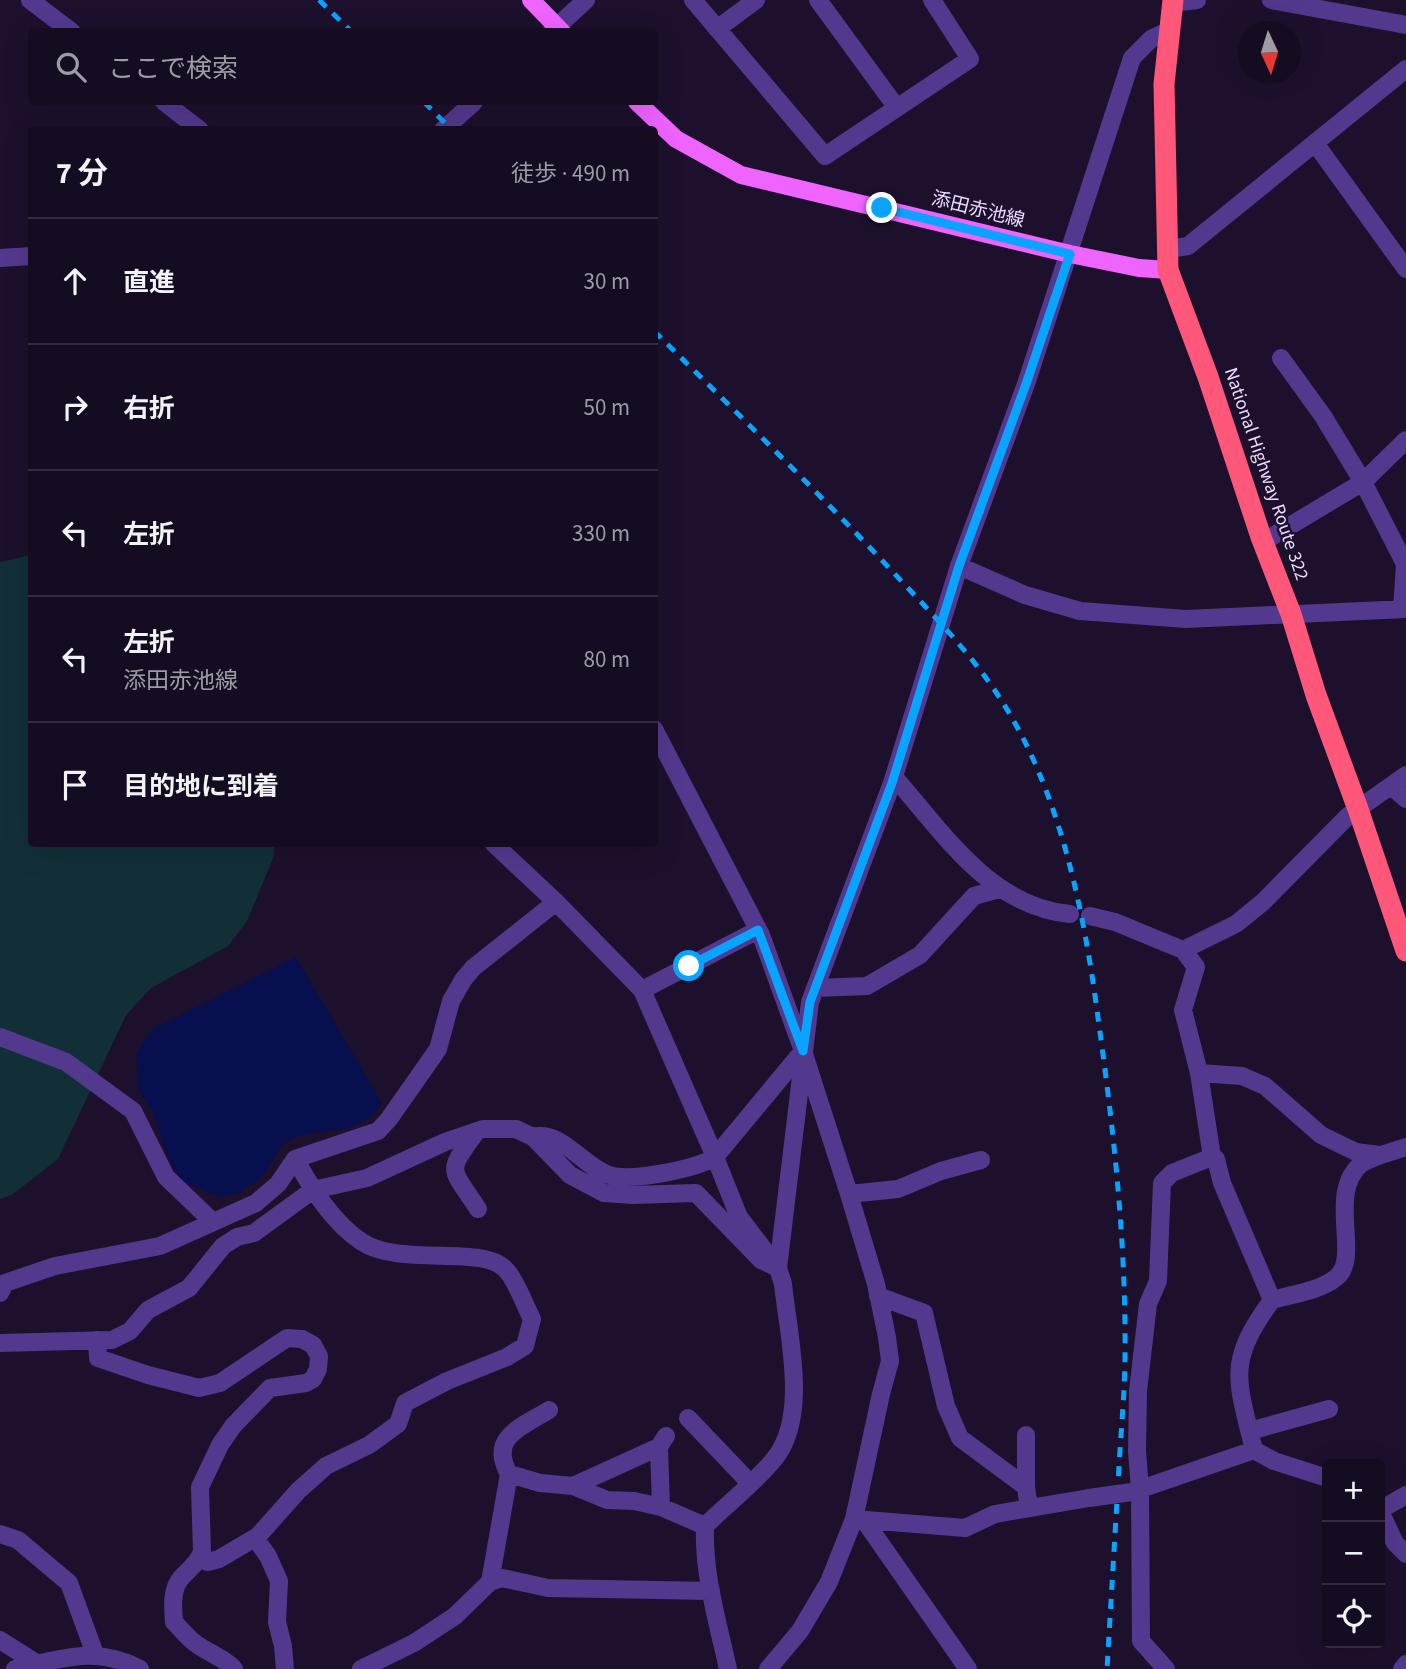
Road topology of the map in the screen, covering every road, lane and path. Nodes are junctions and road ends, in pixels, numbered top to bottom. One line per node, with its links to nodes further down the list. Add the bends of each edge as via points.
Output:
1 (30, 0): 12 (street)
2 (531, 0): 13 (main road)
3 (586, 0): 14 (street)
4 (693, 0): 15 (street)
5 (756, 0): 15 (street)
6 (818, 0): 21 (street)
7 (932, 0): 21 (street, via 970,59)
8 (1198, 0): 10 (street)
9 (1271, 0): 11 (street)
10 (1173, 1): 16 (highway, National Highway Route 322)
11 (1406, 25)
12 (67, 28)
13 (554, 28)
14 (558, 28)
15 (717, 29): 21 (street, via 825,156)
16 (1170, 30): 25 (street, via 1151,38 1132,58); 28 (highway, National Highway Route 322, via 1164,83)
17 (1406, 69): 24 (street)
18 (168, 105): 22 (street)
19 (471, 105): 23 (street)
20 (640, 105): 25 (main road, 添田赤池線, via 676,139 741,175)
21 (897, 108)
22 (195, 126)
23 (447, 126)
24 (1315, 143): 28 (street); 29 (street)
25 (1070, 254): 28 (main road, 添田赤池線, via 1139,268); 34 (street)
26 (28, 256): 27 (street)
27 (0, 258)
28 (1168, 260): 33 (highway, National Highway Route 322)
29 (1406, 269)
30 (1281, 358): 32 (street, via 1323,415)
31 (1406, 440): 32 (street)
32 (1363, 482): 33 (street); 35 (street, via 1405,564)
33 (1263, 542): 36 (highway, National Highway Route 322)
34 (959, 566): 36 (street, via 1025,595 1080,611 1186,620); 39 (street)
35 (1404, 609): 36 (street)
36 (1291, 614): 42 (highway, National Highway Route 322)
37 (658, 737): 48 (street)
38 (1406, 775): 40 (street)
39 (894, 776): 44 (street, via 977,871); 51 (street)
40 (1391, 786): 41 (street); 42 (street)
41 (1406, 799)
42 (1358, 809): 49 (street, via 1254,910); 50 (highway, National Highway Route 322)
43 (497, 847): 45 (street)
44 (999, 889): 46 (street, via 1049,912); 51 (street, via 974,896 920,956 867,986)
45 (556, 902): 52 (street); 62 (street, via 463,980 451,1001 438,1049 390,1119 377,1131)
46 (1070, 914)
47 (1090, 916): 49 (street)
48 (758, 930): 52 (street); 54 (street)
49 (1184, 950): 55 (street, via 1196,967 1183,1010)
50 (1406, 951)
51 (815, 988): 54 (street)
52 (642, 990): 60 (street)
53 (0, 1037): 67 (street, via 66,1062 133,1111 166,1177)
54 (803, 1051): 60 (street); 65 (street); 68 (street)
55 (1199, 1073): 59 (street, via 1242,1076 1265,1086 1321,1135 1356,1152); 61 (street)
56 (476, 1132): 57 (street, via 516,1129); 64 (street, via 368,1178); 66 (street, via 453,1171)
57 (533, 1137): 60 (street, via 554,1138 590,1166 630,1178 703,1164); 68 (street, via 570,1175 604,1193 696,1193 761,1260)
58 (1406, 1147): 59 (street)
59 (1383, 1156): 71 (street, via 1362,1164 1349,1182 1344,1202 1345,1261 1339,1275 1325,1284)
60 (715, 1157): 68 (street, via 739,1217)
61 (1212, 1157): 71 (street); 85 (street, via 1172,1173 1162,1183 1157,1281 1148,1304 1138,1391)
62 (295, 1159): 64 (street); 67 (street, via 278,1184 256,1203)
63 (981, 1160): 65 (street, via 898,1188)
64 (313, 1190): 72 (street, via 254,1233 223,1246 189,1288 148,1310 130,1331 112,1340); 94 (street, via 363,1243 397,1255 492,1260 507,1270 532,1319 525,1346 405,1403 398,1424 369,1445 326,1466)
65 (849, 1194): 70 (street)
66 (478, 1209)
67 (212, 1222): 69 (street, via 160,1246 55,1266 5,1283)
68 (778, 1268): 82 (street, via 794,1389 790,1429 776,1457)
69 (0, 1293)
70 (878, 1296): 84 (street, via 924,1313 946,1406 960,1438); 90 (street, via 890,1361)
71 (1272, 1300): 77 (street, via 1242,1348 1239,1388)
72 (97, 1340): 73 (street); 96 (street, via 98,1358 199,1388 220,1383 287,1338 313,1345 319,1356 313,1379 270,1388 220,1445 200,1487)
73 (0, 1343)
74 (1329, 1409): 77 (street)
75 (550, 1410): 80 (street, via 505,1442 502,1461)
76 (688, 1418): 82 (street)
77 (1250, 1431): 79 (street)
78 (1026, 1435): 84 (street)
79 (1254, 1450): 81 (street); 85 (street)
80 (509, 1474): 83 (street); 97 (street)
81 (1322, 1476)
82 (750, 1483): 92 (street)
83 (573, 1486): 87 (street, via 607,1500); 87 (street, via 663,1442)
84 (1026, 1487): 89 (street)
85 (1136, 1491): 89 (street, bridge); 111 (street, via 1141,1641)
86 (1406, 1495): 88 (street)
87 (662, 1507): 92 (street)
88 (1385, 1507)
89 (1028, 1508): 90 (street, via 995,1514 965,1528)
90 (859, 1519): 109 (street, via 800,1631); 110 (street)
91 (1385, 1521): 95 (street)
92 (705, 1526): 98 (street)
93 (0, 1534): 100 (street, via 18,1540 69,1583)
94 (255, 1538): 96 (street, via 219,1559); 106 (street, via 279,1581 277,1622)
95 (1406, 1554)
96 (200, 1559): 105 (street, via 178,1581 174,1622 193,1642)
97 (490, 1582): 98 (street, via 502,1578 548,1588); 107 (street, via 456,1616)
98 (711, 1591): 108 (street)
99 (0, 1640): 101 (street)
100 (95, 1654): 101 (street); 104 (street)
101 (38, 1664): 103 (street)
102 (1406, 1664): 112 (street)
103 (15, 1669)
104 (140, 1669)
105 (234, 1669)
106 (285, 1669)
107 (361, 1669)
108 (728, 1669)
109 (768, 1669)
110 (968, 1669)
111 (1166, 1669)
112 (1402, 1669)

